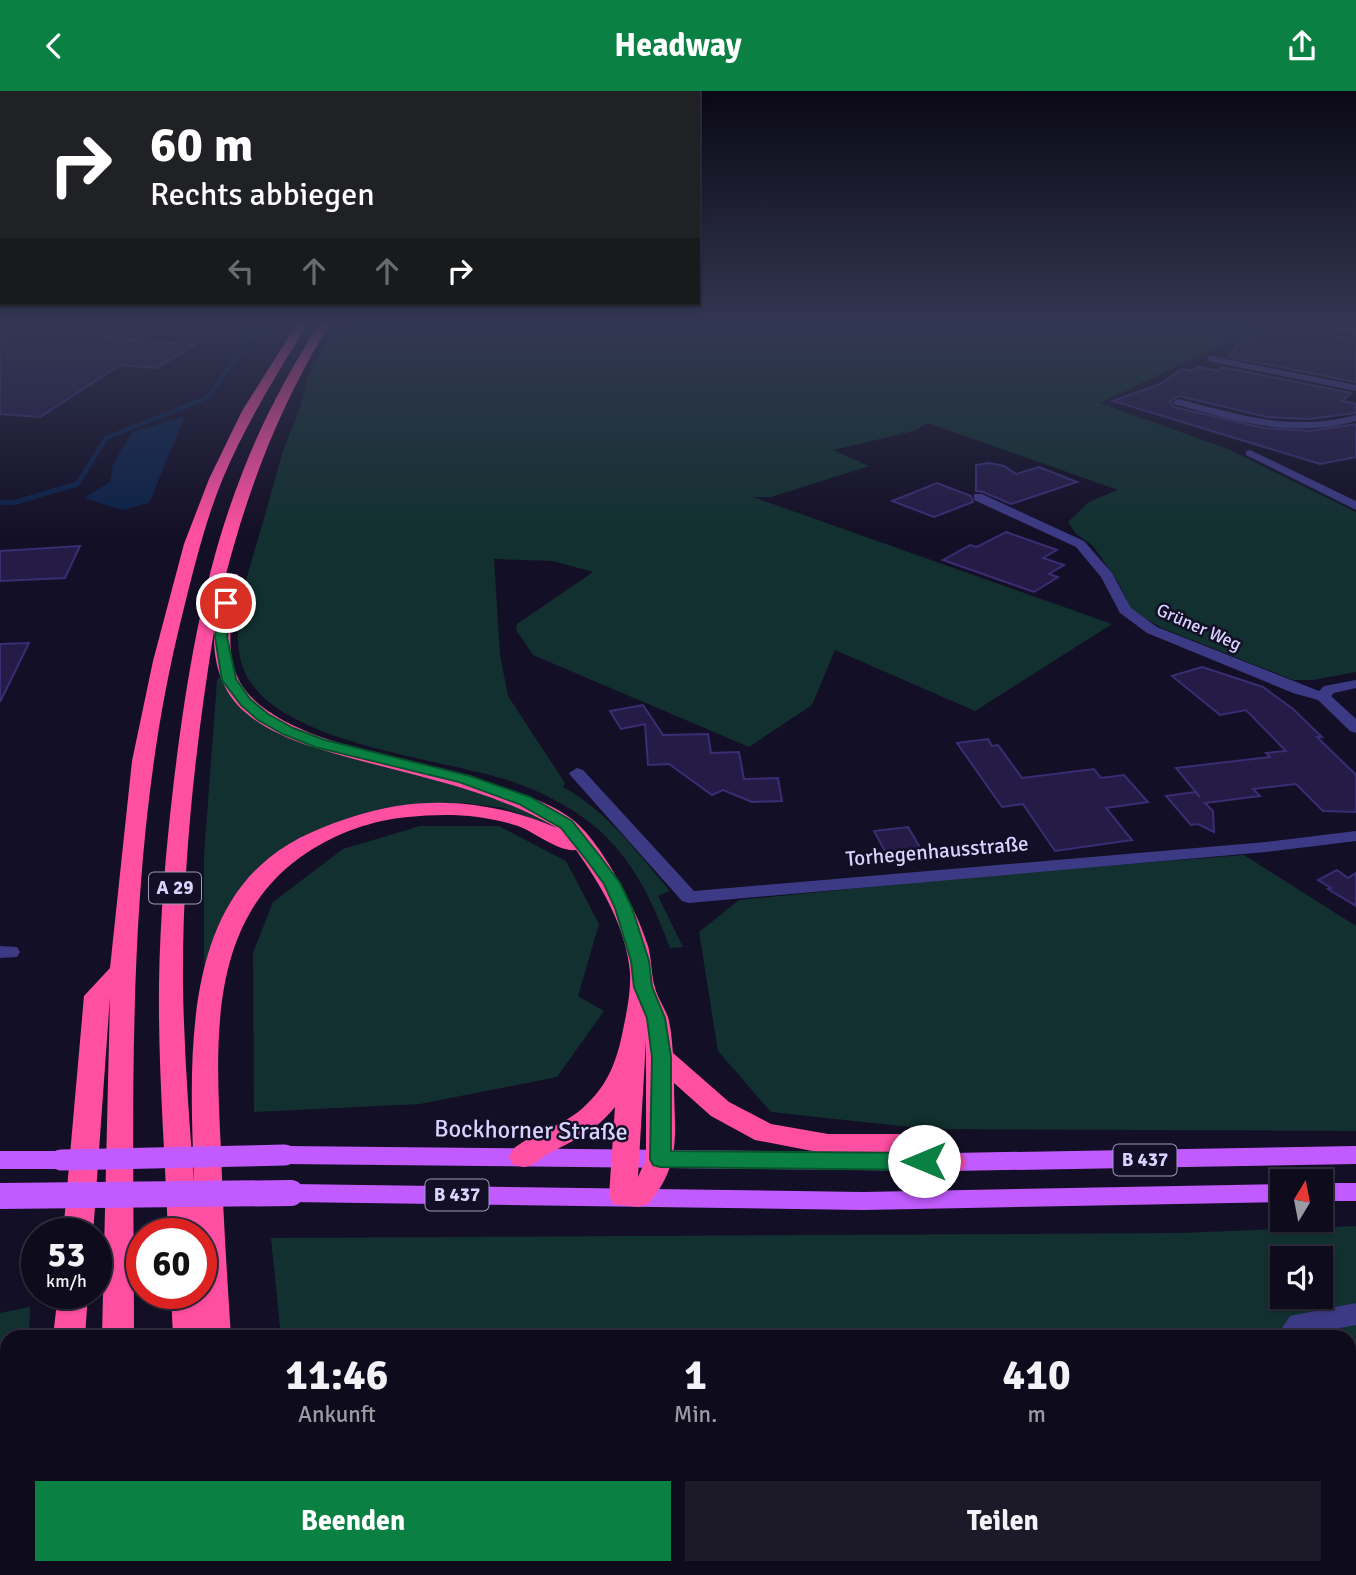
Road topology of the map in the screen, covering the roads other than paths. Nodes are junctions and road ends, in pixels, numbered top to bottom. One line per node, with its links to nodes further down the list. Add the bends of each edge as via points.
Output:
1 (259, 394): 15 (highway, A 29, via 216,479 192,544 162,661 142,761)
2 (283, 394): 8 (highway, A 29, via 270,419)
3 (1178, 402): 4 (street, via 1234,417 1309,428)
4 (1356, 418)
5 (1250, 453): 7 (street)
6 (978, 497): 10 (street, Grüner Weg, via 1080,544 1107,576 1125,610 1152,630)
7 (1356, 506)
8 (225, 546): 14 (highway, via 236,555 221,637 224,662 229,680 246,702 288,731 320,744 464,779 524,800 566,824); 31 (highway, A 29, via 197,673 179,824 172,950)
9 (1356, 684): 10 (street, via 1329,689)
10 (1323, 697): 11 (street)
11 (1356, 727)
12 (577, 773): 13 (street, Torhegenhausstraße, via 689,897)
13 (1356, 836)
14 (594, 859): 16 (highway, via 623,908); 38 (highway, via 530,822 485,810 438,807 362,819 327,832 292,850 256,882 232,918 225,938 211,991 203,1064)
15 (122, 970): 30 (highway, via 96,996); 36 (highway, A 29)
16 (643, 987): 17 (highway); 18 (highway, via 656,1018)
17 (632, 1052): 20 (highway, via 614,1092 596,1114 566,1134 536,1145); 21 (highway)
18 (661, 1057): 22 (highway); 24 (highway, via 720,1109 765,1133 828,1144 916,1144)
19 (1356, 1155): 24 (main road, Bockhorner Straße / B 437)
20 (523, 1157): 21 (main road, Bockhorner Straße / B 437); 23 (main road, Bockhorner Straße / B 437, bridge)
21 (626, 1159): 22 (main road, Bockhorner Straße / B 437); 29 (highway)
22 (660, 1159): 24 (main road, Bockhorner Straße / B 437); 29 (highway, via 653,1179)
23 (3, 1160)
24 (952, 1162)
25 (1334, 1192): 26 (main road)
26 (1356, 1192)
27 (1270, 1193): 29 (main road, B 437, via 863,1201)
28 (0, 1196): 29 (main road, B 437, bridge)
29 (631, 1196)
30 (79, 1218)
31 (182, 1218)
32 (72, 1309): 35 (highway)
33 (187, 1309): 37 (highway)
34 (1356, 1314): 39 (street, via 1299,1324)
35 (70, 1330)
36 (118, 1330)
37 (189, 1330)
38 (215, 1330)
39 (1294, 1330)

